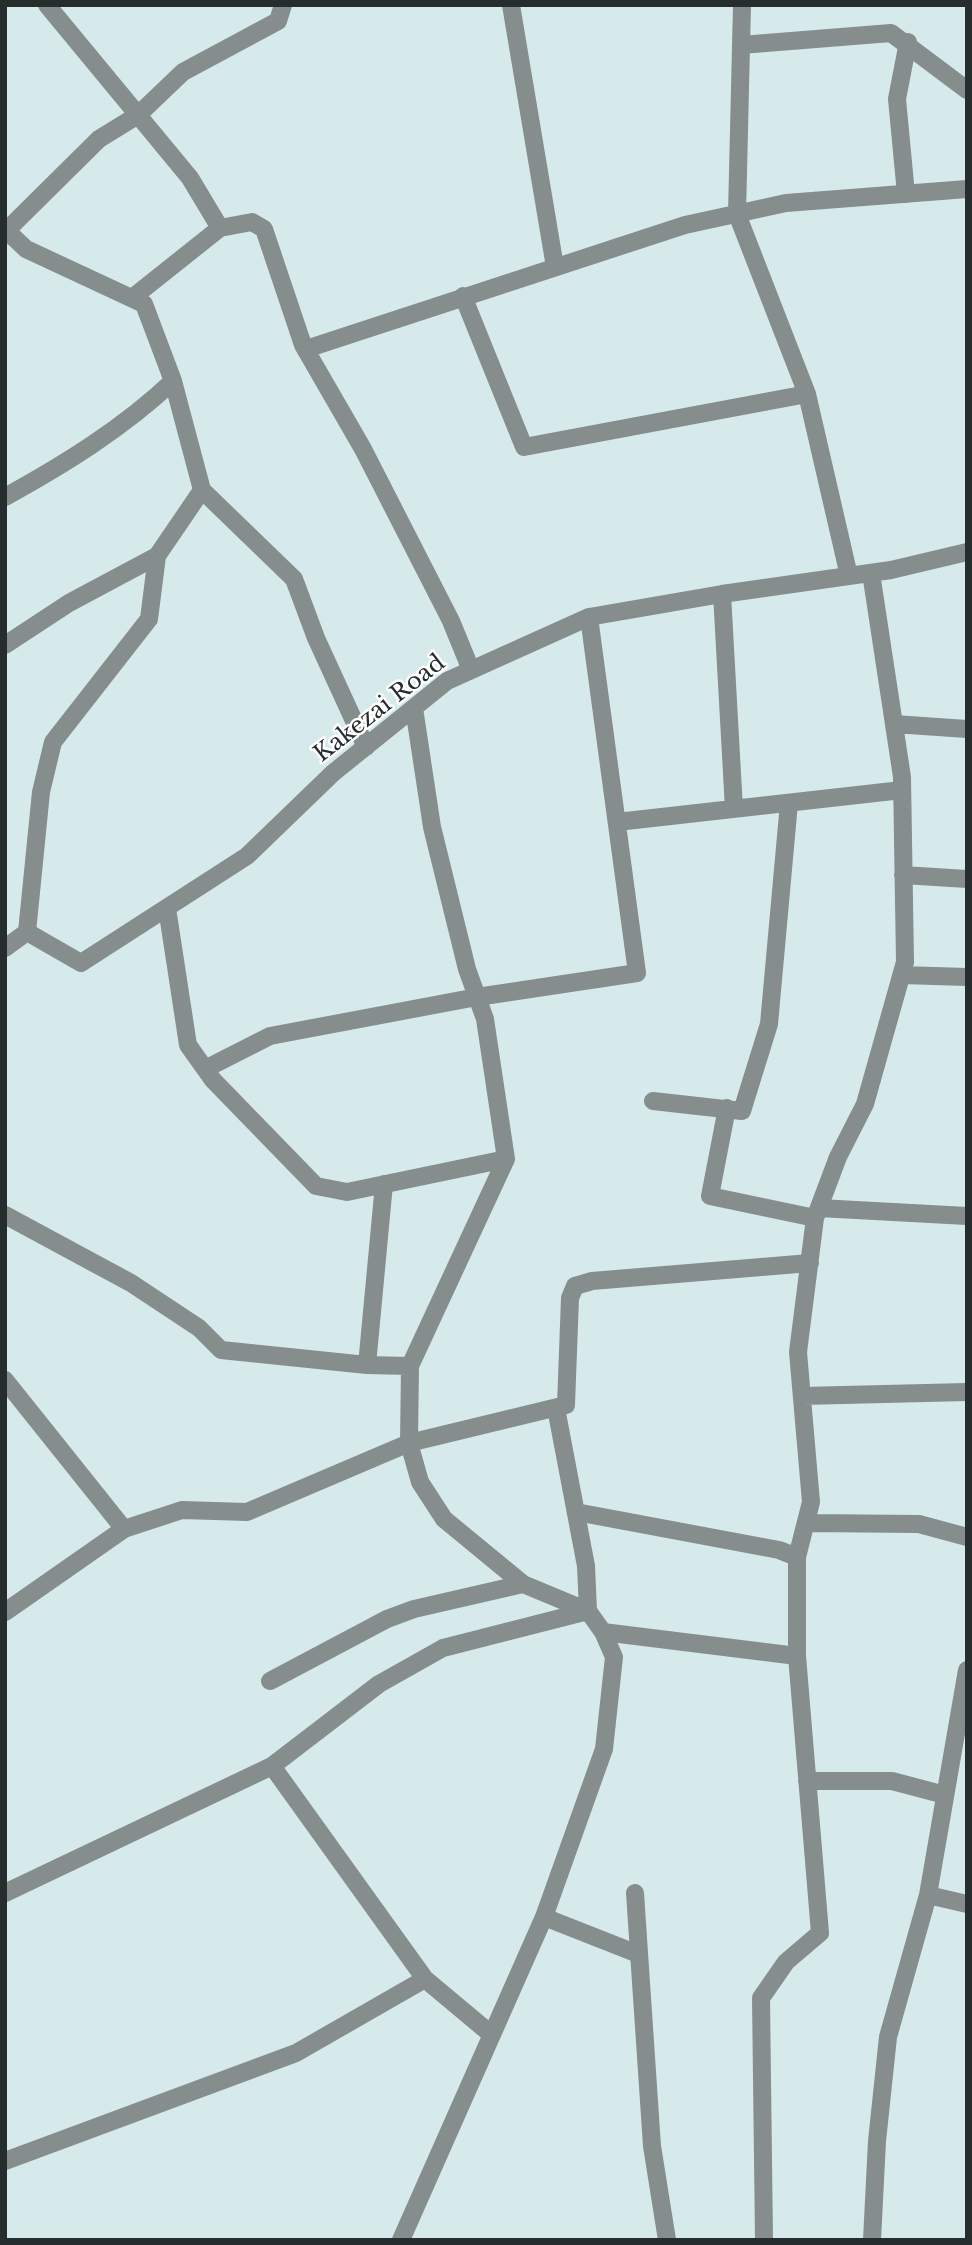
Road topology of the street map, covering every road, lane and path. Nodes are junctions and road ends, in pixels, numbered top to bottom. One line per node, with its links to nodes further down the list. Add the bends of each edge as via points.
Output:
1 (47, 5): 8 (street)
2 (511, 5): 14 (street)
3 (742, 5): 6 (street)
4 (280, 7): 8 (street, via 278,21 183,72)
5 (908, 42): 6 (street, via 891,33); 7 (street); 10 (street, via 897,99)
6 (741, 46): 11 (street)
7 (967, 90)
8 (138, 115): 12 (street, via 190,178); 13 (street, via 99,139)
9 (967, 189): 10 (street)
10 (906, 194): 11 (street, via 786,203)
11 (737, 214): 14 (street, via 685,225); 19 (street)
12 (220, 228): 16 (street); 17 (street, via 252,222 264,229)
13 (6, 230): 16 (street, via 26,249)
14 (555, 268): 15 (street)
15 (463, 296): 17 (street); 19 (street, via 524,447)
16 (132, 298): 18 (street, via 144,304)
17 (306, 349): 29 (street, via 363,449 451,621)
18 (173, 381): 20 (street); 21 (street, via 136,415)
19 (807, 394): 25 (street)
20 (202, 490): 23 (street); 33 (street, via 294,579)
21 (5, 497)
22 (967, 552): 24 (street, Kakezai Road)
23 (157, 556): 28 (street, via 69,603); 41 (street, via 149,619 53,742 41,792)
24 (872, 573): 25 (street, Kakezai Road); 31 (street)
25 (849, 576): 26 (street, Kakezai Road)
26 (722, 594): 27 (street, Kakezai Road); 36 (street)
27 (589, 617): 29 (street, Kakezai Road); 37 (street)
28 (5, 645)
29 (471, 670): 30 (street, Kakezai Road, via 447,681)
30 (414, 708): 33 (street, Kakezai Road); 45 (street, via 432,827)
31 (894, 724): 32 (street); 34 (street)
32 (967, 729)
33 (366, 747): 40 (street, Kakezai Road, via 247,856)
34 (902, 790): 35 (street); 38 (street)
35 (789, 803): 36 (street); 48 (street, via 769,1024 742,1111)
36 (734, 809): 37 (street)
37 (617, 822): 45 (street, via 637,972)
38 (903, 875): 39 (street); 43 (street, via 905,962)
39 (967, 879)
40 (167, 908): 41 (street, Kakezai Road, via 81,963); 46 (street, via 188,1045)
41 (27, 932): 42 (street)
42 (5, 948)
43 (901, 975): 44 (street); 51 (street, via 865,1104)
44 (967, 977)
45 (477, 997): 46 (street, via 270,1036); 49 (street, via 485,1019)
46 (205, 1069): 50 (street, via 316,1186 346,1192)
47 (653, 1101): 48 (street)
48 (727, 1108): 51 (street, via 710,1196)
49 (506, 1159): 50 (street); 56 (street)
50 (384, 1184): 55 (street)
51 (817, 1213): 53 (street); 54 (street)
52 (5, 1215): 55 (street, via 131,1283 199,1328 221,1350)
53 (967, 1216)
54 (810, 1263): 59 (street, via 798,1352); 60 (street, via 576,1286 570,1298 566,1405)
55 (367, 1365): 56 (street)
56 (410, 1366): 61 (street)
57 (5, 1380): 64 (street)
58 (967, 1392): 59 (street)
59 (802, 1396): 63 (street, via 811,1502)
60 (556, 1408): 61 (street); 62 (street)
61 (409, 1443): 64 (street, via 247,1512 182,1510); 67 (street, via 420,1482 444,1519)
62 (576, 1512): 66 (street); 68 (street)
63 (807, 1523): 65 (street, via 919,1524); 66 (street)
64 (124, 1529): 69 (street)
65 (967, 1537)
66 (797, 1557): 71 (street)
67 (523, 1584): 68 (street); 73 (street, via 387,1619)
68 (588, 1611): 70 (street); 74 (street, via 443,1648 379,1684)
69 (5, 1612)
70 (603, 1632): 71 (street); 81 (street, via 614,1657 604,1749)
71 (797, 1656): 75 (street)
72 (966, 1673): 76 (street)
73 (270, 1681)
74 (272, 1766): 77 (street); 83 (street)
75 (807, 1781): 76 (street, via 892,1781); 88 (street, via 820,1933 786,1962 761,1998)
76 (945, 1795): 79 (street)
77 (5, 1893)
78 (635, 1893): 82 (street)
79 (928, 1895): 80 (street); 89 (street, via 888,2037)
80 (967, 1904)
81 (544, 1917): 82 (street); 84 (street)
82 (638, 1954): 87 (street, via 652,2146)
83 (425, 1979): 84 (street); 85 (street, via 296,2053)
84 (492, 2035): 86 (street)
85 (5, 2161)
86 (401, 2240)
87 (667, 2240)
88 (764, 2240)
89 (872, 2240)

